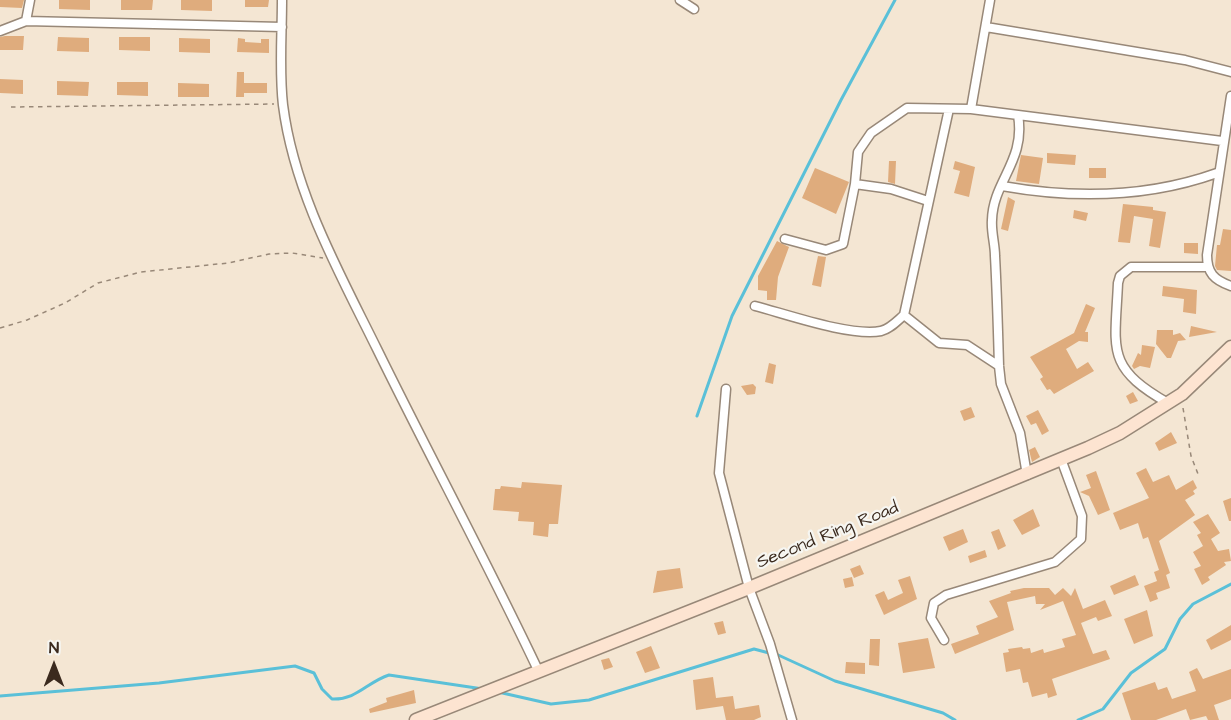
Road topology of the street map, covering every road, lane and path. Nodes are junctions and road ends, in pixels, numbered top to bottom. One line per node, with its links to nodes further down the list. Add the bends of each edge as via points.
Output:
1 (30, 0): 6 (street)
2 (282, 0): 7 (street)
3 (680, 0): 5 (street)
4 (990, 0): 8 (street)
5 (694, 9)
6 (26, 21): 7 (street); 9 (street)
7 (282, 27): 12 (street)
8 (986, 27): 10 (street, via 1185,60); 15 (street)
9 (0, 31)
10 (1231, 72)
11 (1231, 96): 17 (street)
12 (283, 104): 13 (path); 23 (street, via 299,174)
13 (10, 107)
14 (949, 109): 15 (street); 19 (street, via 907,108 871,133 858,152); 21 (street)
15 (971, 109): 16 (street)
16 (1018, 115): 17 (street); 20 (street, via 1019,144)
17 (1222, 141): 18 (street)
18 (1218, 173): 20 (street, via 1131,194 1052,193); 24 (street)
19 (855, 184): 21 (street, via 891,189); 22 (street, via 843,244 826,250)
20 (1002, 186): 30 (street, via 995,199 992,221)
21 (928, 201): 27 (street)
22 (785, 239)
23 (333, 260): 28 (path, via 281,253 228,263 159,268 98,283 65,303); 39 (street)
24 (1207, 267): 25 (street, via 1213,278); 33 (street, via 1131,267 1120,276 1116,345 1119,362 1141,387)
25 (1231, 286)
26 (755, 306): 27 (street, via 830,326 873,332 883,331)
27 (904, 315): 30 (street, via 939,343 967,345)
28 (0, 328)
29 (1231, 346): 32 (main road, Second Ring Road)
30 (999, 366): 36 (street, via 1001,384 1020,433)
31 (726, 389): 37 (street, via 719,472)
32 (1182, 394): 33 (main road, Second Ring Road); 35 (path)
33 (1168, 403): 34 (main road, Second Ring Road, via 1119,433)
34 (1062, 459): 36 (main road, Second Ring Road); 38 (street, via 1082,516 1081,539 1055,562 946,595 934,603 931,618)
35 (1197, 474)
36 (1027, 475): 37 (main road, Second Ring Road)
37 (749, 588): 39 (main road, Second Ring Road); 41 (street)
38 (945, 640)
39 (538, 670): 40 (main road, Second Ring Road)
40 (416, 720)
41 (792, 720)

